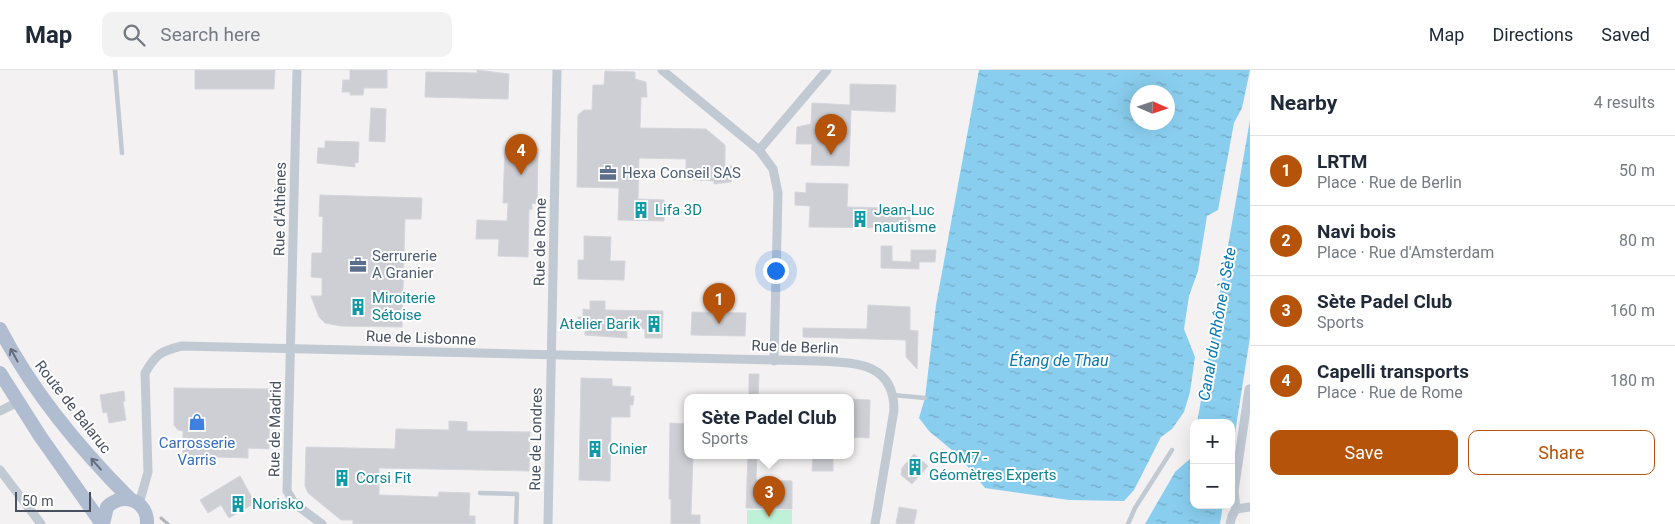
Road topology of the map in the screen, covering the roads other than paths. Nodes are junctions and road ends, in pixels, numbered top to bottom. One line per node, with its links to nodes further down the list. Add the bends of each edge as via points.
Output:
1 (115, 70): 7 (lane)
2 (297, 70): 9 (street, Rue d'Athènes)
3 (557, 70): 10 (street, Rue de Rome)
4 (662, 70): 6 (street)
5 (827, 70): 6 (street)
6 (758, 150): 11 (street, via 773,169 778,193)
7 (122, 153)
8 (0, 329): 21 (main road, Route de Balaruc, one-way to 8, via 81,447 35,390)
9 (291, 348): 10 (street, Rue de Lisbonne); 21 (street, Rue de Lisbonne, via 182,346 163,350 153,359 145,373 148,472); 27 (street, Rue de Madrid, via 287,491 295,504)
10 (552, 355): 11 (street, Rue de Berlin); 29 (street, Rue de Londres)
11 (774, 361): 14 (street, Rue de Berlin, via 858,363 878,372)
12 (0, 373): 16 (main road)
13 (1249, 389): 23 (street, via 1234,491)
14 (893, 394): 15 (lane); 30 (street, via 894,410)
15 (925, 398)
16 (18, 402): 17 (street); 25 (main road)
17 (0, 411)
18 (1172, 450): 31 (lane)
19 (0, 470): 24 (street)
20 (480, 493): 28 (lane, via 517,494)
21 (135, 501): 25 (main road, via 118,499 112,502 104,512); 26 (main road, via 145,510)
22 (1250, 507): 23 (street)
23 (1236, 509): 32 (street)
24 (41, 524)
25 (102, 524)
26 (147, 524)
27 (322, 524)
28 (516, 524)
29 (548, 524)
30 (875, 524)
31 (1128, 524)
32 (1230, 524)

